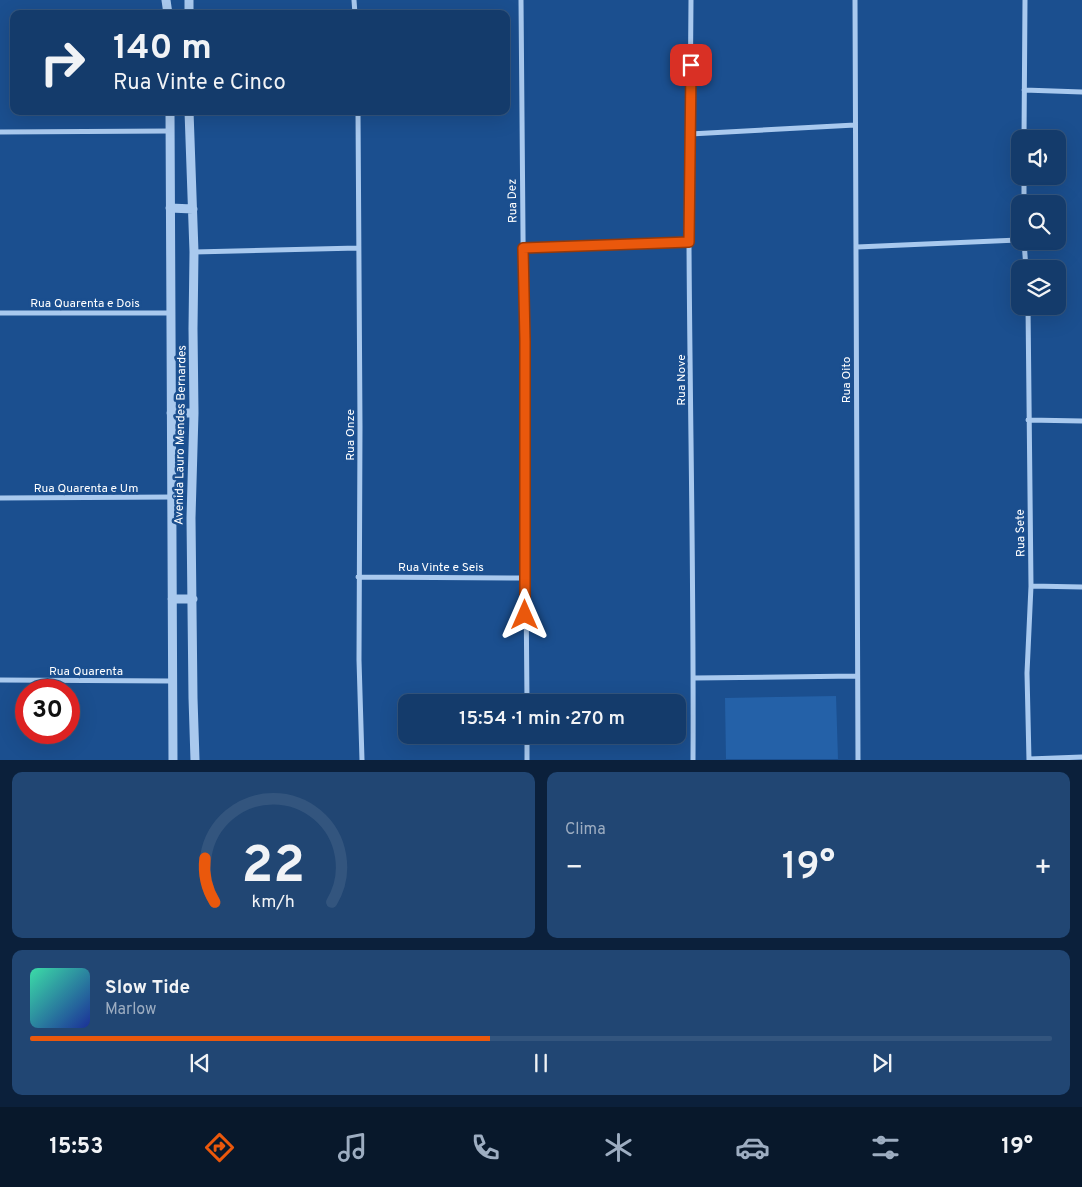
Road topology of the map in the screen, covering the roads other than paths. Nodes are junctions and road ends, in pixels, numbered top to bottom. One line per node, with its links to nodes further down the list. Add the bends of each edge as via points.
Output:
1 (521, 0): 21 (street, Rua Dez)
2 (691, 0): 14 (street, Rua Nove)
3 (855, 0): 10 (street, Rua Oito)
4 (1025, 0): 5 (street)
5 (1024, 90): 6 (street); 11 (street)
6 (1082, 92)
7 (170, 115): 13 (street, Avenida Lauro Mendes Bernardes)
8 (189, 115): 16 (street, Avenida Lauro Mendes Bernardes)
9 (358, 115): 20 (street, Rua Onze)
10 (855, 125): 14 (street); 19 (street, Rua Oito)
11 (1024, 130)
12 (0, 132): 13 (street)
13 (169, 132): 15 (street, Avenida Lauro Mendes Bernardes)
14 (690, 134): 18 (street, Rua Nove)
15 (170, 208): 16 (street); 24 (street, Avenida Lauro Mendes Bernardes)
16 (193, 209): 22 (street, Avenida Lauro Mendes Bernardes)
17 (1011, 240): 19 (street)
18 (689, 242): 21 (street); 39 (street, Rua Nove)
19 (857, 247): 38 (street, Rua Oito)
20 (358, 248): 22 (street); 32 (street, Rua Onze)
21 (523, 248): 33 (street, Rua Dez)
22 (194, 252): 27 (street, Avenida Lauro Mendes Bernardes)
23 (0, 313): 24 (street, Rua Quarenta e Dois)
24 (170, 313): 26 (street, Avenida Lauro Mendes Bernardes)
25 (1028, 315): 28 (street, Rua Sete)
26 (171, 413): 27 (street); 30 (street, Avenida Lauro Mendes Bernardes)
27 (194, 413): 37 (street, Avenida Lauro Mendes Bernardes)
28 (1028, 420): 29 (street); 34 (street, Rua Sete)
29 (1082, 421)
30 (172, 497): 31 (street, Rua Quarenta e Um); 36 (street, Avenida Lauro Mendes Bernardes)
31 (0, 498)
32 (358, 577): 33 (street, Rua Vinte e Seis); 48 (street, Rua Onze)
33 (525, 578): 42 (street, Rua Dez)
34 (1031, 586): 35 (street); 45 (street, Rua Sete)
35 (1082, 587)
36 (172, 599): 37 (street); 41 (street, Avenida Lauro Mendes Bernardes)
37 (193, 599): 47 (street, Avenida Lauro Mendes Bernardes)
38 (857, 676): 39 (street); 51 (street, Rua Oito)
39 (694, 678): 50 (street, Rua Nove)
40 (0, 680): 41 (street, Rua Quarenta)
41 (171, 681): 46 (street, Avenida Lauro Mendes Bernardes)
42 (527, 694)
43 (527, 744): 49 (street)
44 (1082, 758): 45 (street)
45 (1029, 759)
46 (173, 760)
47 (195, 760)
48 (362, 760)
49 (527, 760)
50 (693, 760)
51 (858, 760)

